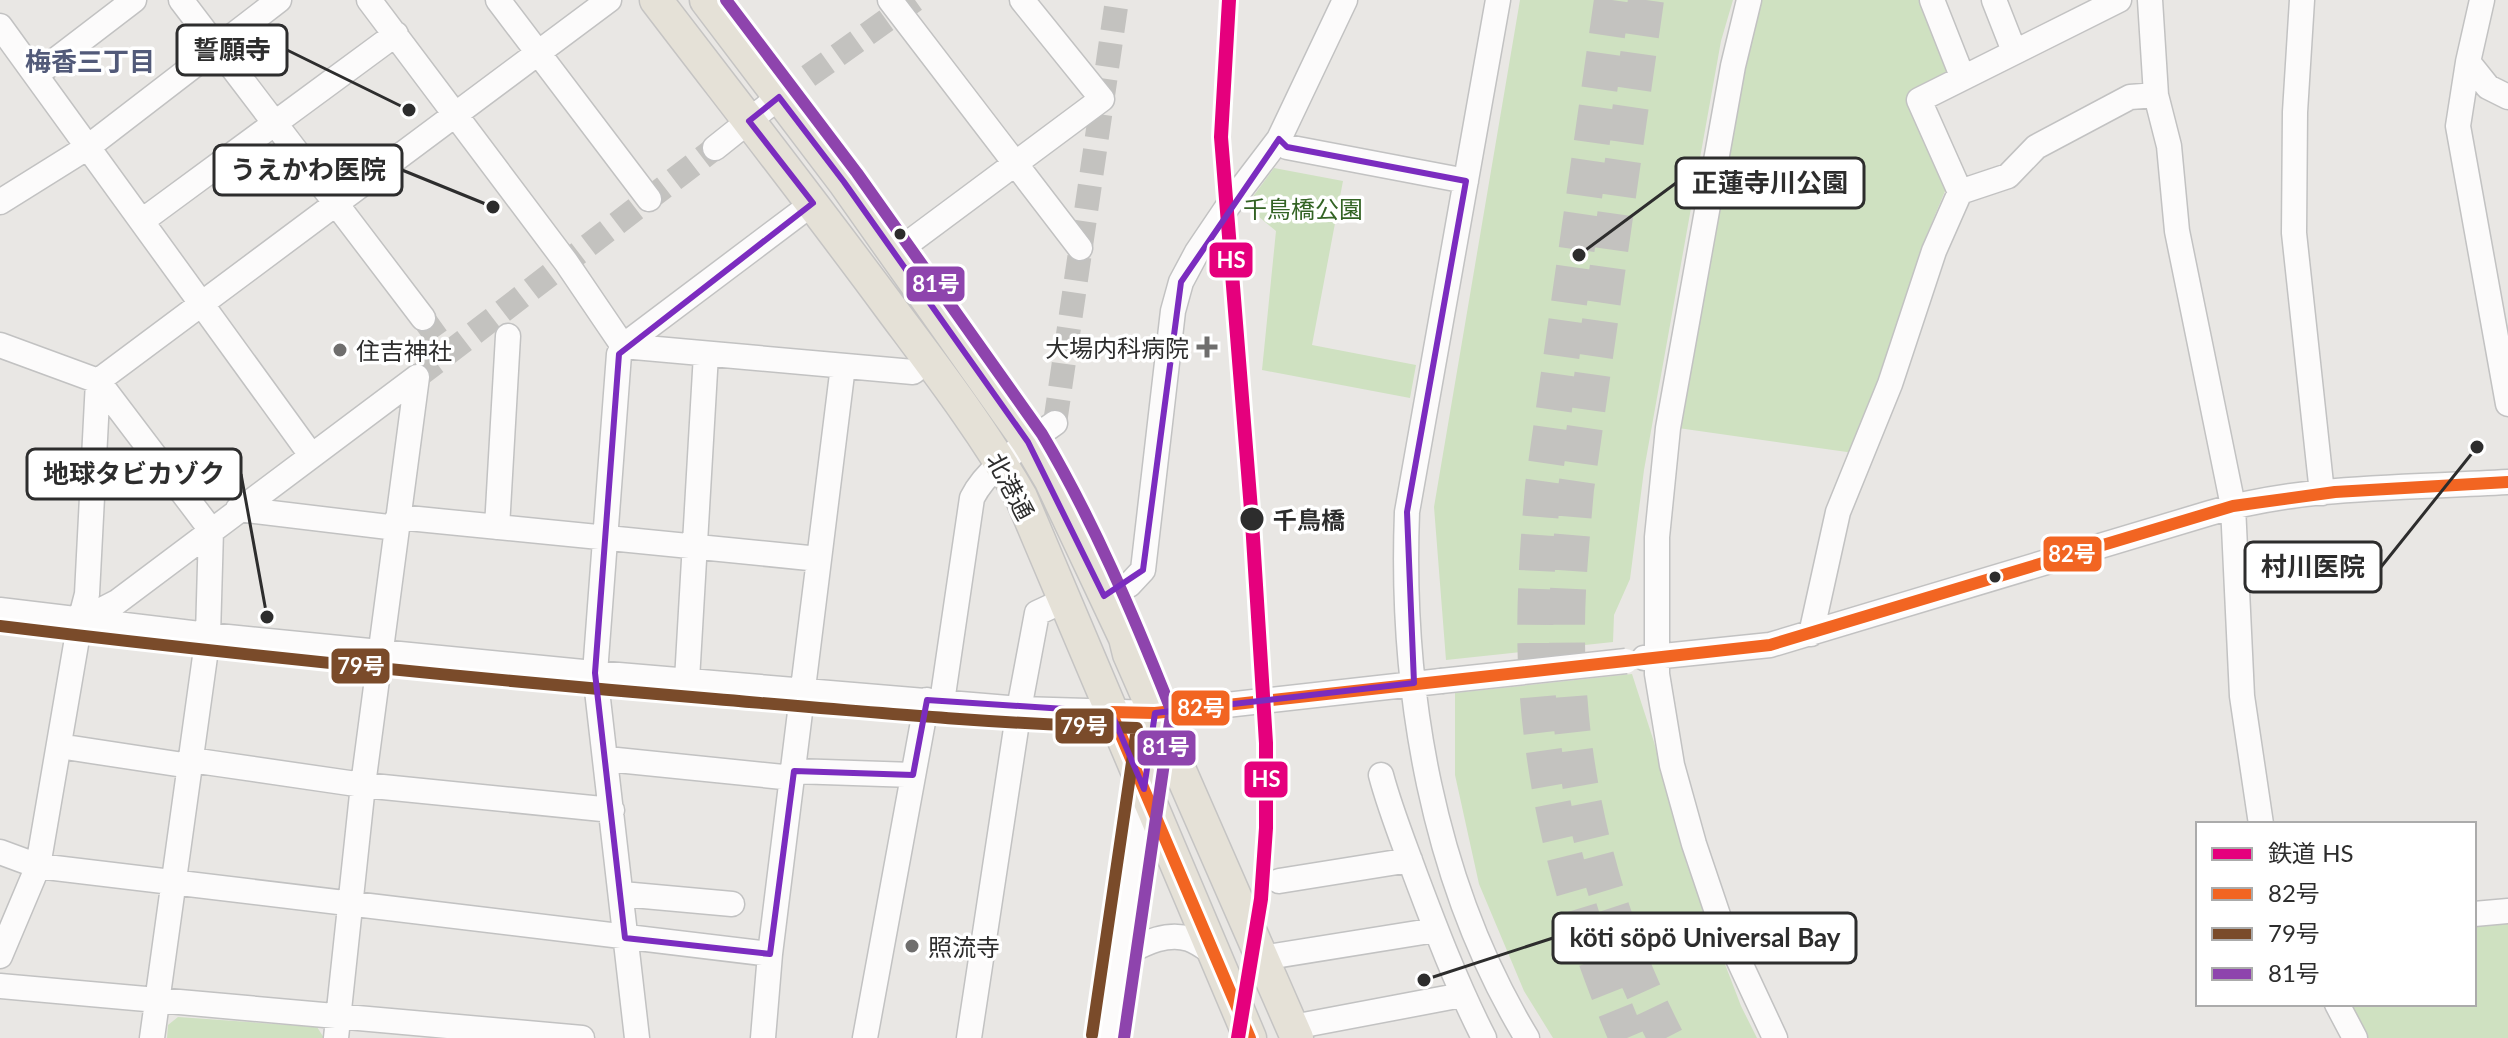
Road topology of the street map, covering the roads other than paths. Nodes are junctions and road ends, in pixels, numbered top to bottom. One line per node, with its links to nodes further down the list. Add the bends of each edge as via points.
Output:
1 (134, 0): 26 (street)
2 (181, 0): 22 (street)
3 (279, 0): 22 (street)
4 (369, 0): 21 (street)
5 (498, 0): 24 (street)
6 (609, 0): 24 (street)
7 (656, 0): 32 (main road, 北港通)
8 (706, 0): 29 (main road, 北港通)
9 (890, 0): 37 (street)
10 (1022, 0): 37 (street, via 1102,99)
11 (1345, 0): 34 (street)
12 (1498, 0): 38 (street)
13 (1749, 0): 78 (street, via 1668,428 1657,537)
14 (1932, 0): 27 (street)
15 (1994, 0): 23 (street)
16 (2150, 0): 28 (street)
17 (2302, 0): 62 (street, via 2294,233)
18 (2482, 0): 25 (street)
19 (2105, 3): 23 (street)
20 (0, 26): 26 (street)
21 (396, 34): 31 (street); 33 (street)
22 (219, 48): 33 (street); 35 (street)
23 (2014, 51): 27 (street)
24 (539, 52): 31 (street); 40 (street)
25 (2468, 62): 30 (street, via 2488,87); 56 (street, via 2458,126)
26 (36, 75): 35 (street)
27 (1962, 76): 39 (street, via 1919,100)
28 (2156, 95): 39 (street, via 2130,97 2036,147 2008,176); 63 (street, via 2169,146 2177,231)
29 (779, 97): 32 (street); 46 (main road, 北港通)
30 (2508, 97)
31 (456, 114): 43 (street); 51 (street)
32 (749, 121): 36 (street); 42 (main road, 北港通)
33 (275, 125): 43 (street); 44 (street)
34 (1279, 139): 38 (street, via 1287,147); 71 (street, via 1228,206 1181,282 1173,311 1143,570 1129,585)
35 (88, 147): 41 (street); 44 (street)
36 (715, 148)
37 (1015, 166): 45 (street); 46 (street)
38 (1466, 181): 81 (street, via 1407,512)
39 (1960, 192): 75 (street, via 1838,512)
40 (649, 199)
41 (0, 202)
42 (813, 203): 51 (street); 53 (main road, 北港通)
43 (335, 204): 47 (street); 48 (street)
44 (142, 221): 47 (street)
45 (1080, 248)
46 (895, 253): 58 (main road, 北港通)
47 (201, 303): 55 (street); 59 (street)
48 (423, 318)
49 (508, 336): 66 (street)
50 (0, 345): 55 (street)
51 (623, 346): 52 (street); 68 (street)
52 (706, 354): 54 (street); 69 (street)
53 (929, 359): 54 (street, via 913,372); 60 (main road, 北港通)
54 (843, 366): 70 (street)
55 (98, 381): 67 (street); 74 (street, via 87,594)
56 (2508, 404)
57 (1055, 423): 58 (street)
58 (1028, 442): 60 (street); 71 (main road, 北港通)
59 (311, 455): 64 (street); 65 (street, via 417,377)
60 (1002, 463): 72 (main road, 北港通); 83 (street, via 972,498)
61 (2508, 482): 62 (street)
62 (2322, 493): 63 (street)
63 (2233, 506): 75 (street); 96 (street, via 2242,696)
64 (238, 509): 65 (street); 67 (street)
65 (398, 522): 66 (street); 77 (street)
66 (497, 527): 68 (street)
67 (211, 530): 74 (street, via 117,602); 76 (street)
68 (607, 538): 69 (street); 79 (street)
69 (694, 547): 70 (street); 80 (street)
70 (819, 559): 82 (street)
71 (1104, 596): 86 (main road, 北港通)
72 (1065, 600): 84 (street, via 1037,613); 85 (main road, 北港通)
73 (0, 610): 74 (street)
74 (80, 621): 76 (street); 87 (street)
75 (1811, 634): 78 (street, via 1770,645)
76 (208, 635): 77 (street); 89 (street)
77 (380, 651): 79 (street); 93 (street)
78 (1657, 656): 81 (street, bridge); 130 (street, via 1672,765 1694,844 1719,918)
79 (595, 673): 80 (street); 88 (street)
80 (687, 680): 82 (street)
81 (1414, 683): 86 (street); 129 (street, via 1420,746 1463,904 1506,1004)
82 (803, 690): 83 (street); 90 (street)
83 (934, 701): 84 (street); 91 (street)
84 (1019, 709): 85 (street); 125 (street)
85 (1111, 712): 86 (street); 94 (main road, 北港通)
86 (1155, 713): 94 (street); 113 (main road, 北港通)
87 (59, 746): 89 (street); 99 (street)
88 (607, 759): 90 (street); 95 (street)
89 (190, 763): 93 (street); 100 (street)
90 (793, 775): 91 (street); 109 (street)
91 (913, 775): 124 (street)
92 (1381, 775): 98 (street)
93 (363, 785): 95 (street); 103 (street)
94 (1144, 789): 110 (street); 111 (main road, 北港通)
95 (612, 810): 102 (street)
96 (2261, 822)
97 (0, 852): 99 (street)
98 (1410, 860): 101 (street); 107 (street)
99 (38, 866): 100 (street); 112 (street)
100 (175, 881): 103 (street); 116 (street)
101 (1279, 881)
102 (622, 894): 104 (street); 108 (street)
103 (350, 904): 108 (street); 118 (street)
104 (732, 904)
105 (2508, 911): 106 (street)
106 (2476, 914)
107 (1436, 930): 113 (street); 115 (street)
108 (625, 938): 109 (street); 122 (street)
109 (770, 954): 123 (street)
110 (1122, 955): 111 (street, via 1171,937 1190,939); 126 (street)
111 (1216, 955): 127 (main road, 北港通)
112 (0, 956)
113 (1262, 958): 119 (main road, 北港通)
114 (0, 986): 116 (street)
115 (1462, 995): 119 (street); 128 (street)
116 (157, 1000): 118 (street); 120 (street)
117 (2338, 1006): 131 (street)
118 (337, 1027): 121 (street)
119 (1295, 1033)
120 (152, 1038)
121 (582, 1038)
122 (637, 1038)
123 (763, 1038)
124 (865, 1038)
125 (969, 1038)
126 (1108, 1038)
127 (1250, 1038)
128 (1484, 1038)
129 (1527, 1038)
130 (1775, 1038)
131 (2355, 1038)

